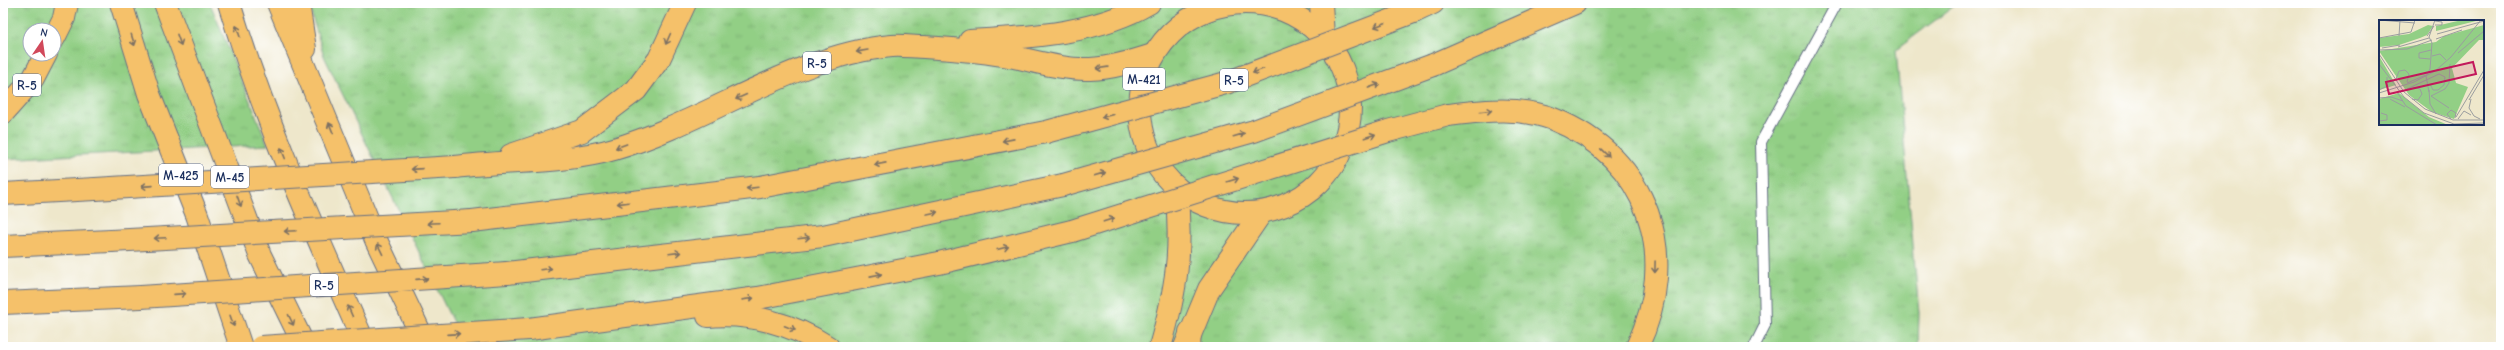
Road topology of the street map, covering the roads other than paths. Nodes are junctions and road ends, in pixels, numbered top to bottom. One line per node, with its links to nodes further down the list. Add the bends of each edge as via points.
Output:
1 (67, 3): 14 (main road)
2 (121, 3): 29 (main road, M-425, one-way to 29, via 149,94 197,215)
3 (165, 3): 31 (main road, M-45, one-way to 31, via 260,255)
4 (230, 3): 32 (main road, one-way to 4, via 312,226 274,131)
5 (278, 3): 19 (main road)
6 (298, 3): 19 (main road)
7 (684, 3): 21 (main road, R-5, one-way to 21, via 659,59 636,90 582,131)
8 (1149, 3): 16 (main road, R-5, via 1127,16 1051,35)
9 (1230, 3): 15 (main road, M-421, via 1259,4 1290,13); 17 (main road, M-421, via 1208,8 1186,20 1167,35)
10 (1321, 3): 15 (main road, M-421)
11 (1575, 3): 26 (main road, R-5, one-way to 11, bridge, via 141,297 507,273 823,236 1063,185 1254,131 1434,65)
12 (1837, 3): 37 (lane, via 1761,142 1765,326)
13 (1424, 7): 25 (main road, R-5, one-way to 25, bridge, via 1226,83 1046,132 760,187 472,221)
14 (62, 22)
15 (1323, 37): 24 (main road, M-421, via 1339,62 1349,100 1349,119 1344,140 1335,163 1321,183 1286,207)
16 (893, 46): 17 (main road, R-5, one-way to 16, via 1128,64 1089,69 1053,65 977,50); 21 (main road, R-5, one-way to 21, via 856,52 816,63 670,128 613,149 547,161)
17 (1153, 55): 22 (main road, M-421, via 1140,91 1141,129 1156,164)
18 (42, 62): 20 (main road, R-5, via 33,79)
19 (310, 78): 33 (main road, one-way to 19, via 376,240)
20 (3, 113)
21 (493, 162): 23 (main road, R-5, one-way to 23, bridge, via 456,167)
22 (1176, 190): 24 (main road, M-421, via 1205,205 1232,212); 35 (main road, via 1180,246 1177,280)
23 (3, 194)
24 (1261, 213): 28 (main road, via 1209,289)
25 (3, 246)
26 (3, 303)
27 (529, 329): 30 (main road, one-way to 27, bridge); 34 (main road, one-way to 34, via 720,315 755,317 788,327); 36 (main road, one-way to 36, bridge, via 758,298 939,264 1072,231 1388,131 1448,115 1494,110 1527,113 1552,119 1586,135 1628,175 1644,201 1656,243 1655,284 1646,328)
28 (1188, 342)
29 (241, 347)
30 (261, 347)
31 (305, 347)
32 (366, 347)
33 (427, 347)
34 (828, 347)
35 (1160, 347)
36 (1637, 347)
37 (1754, 347)

